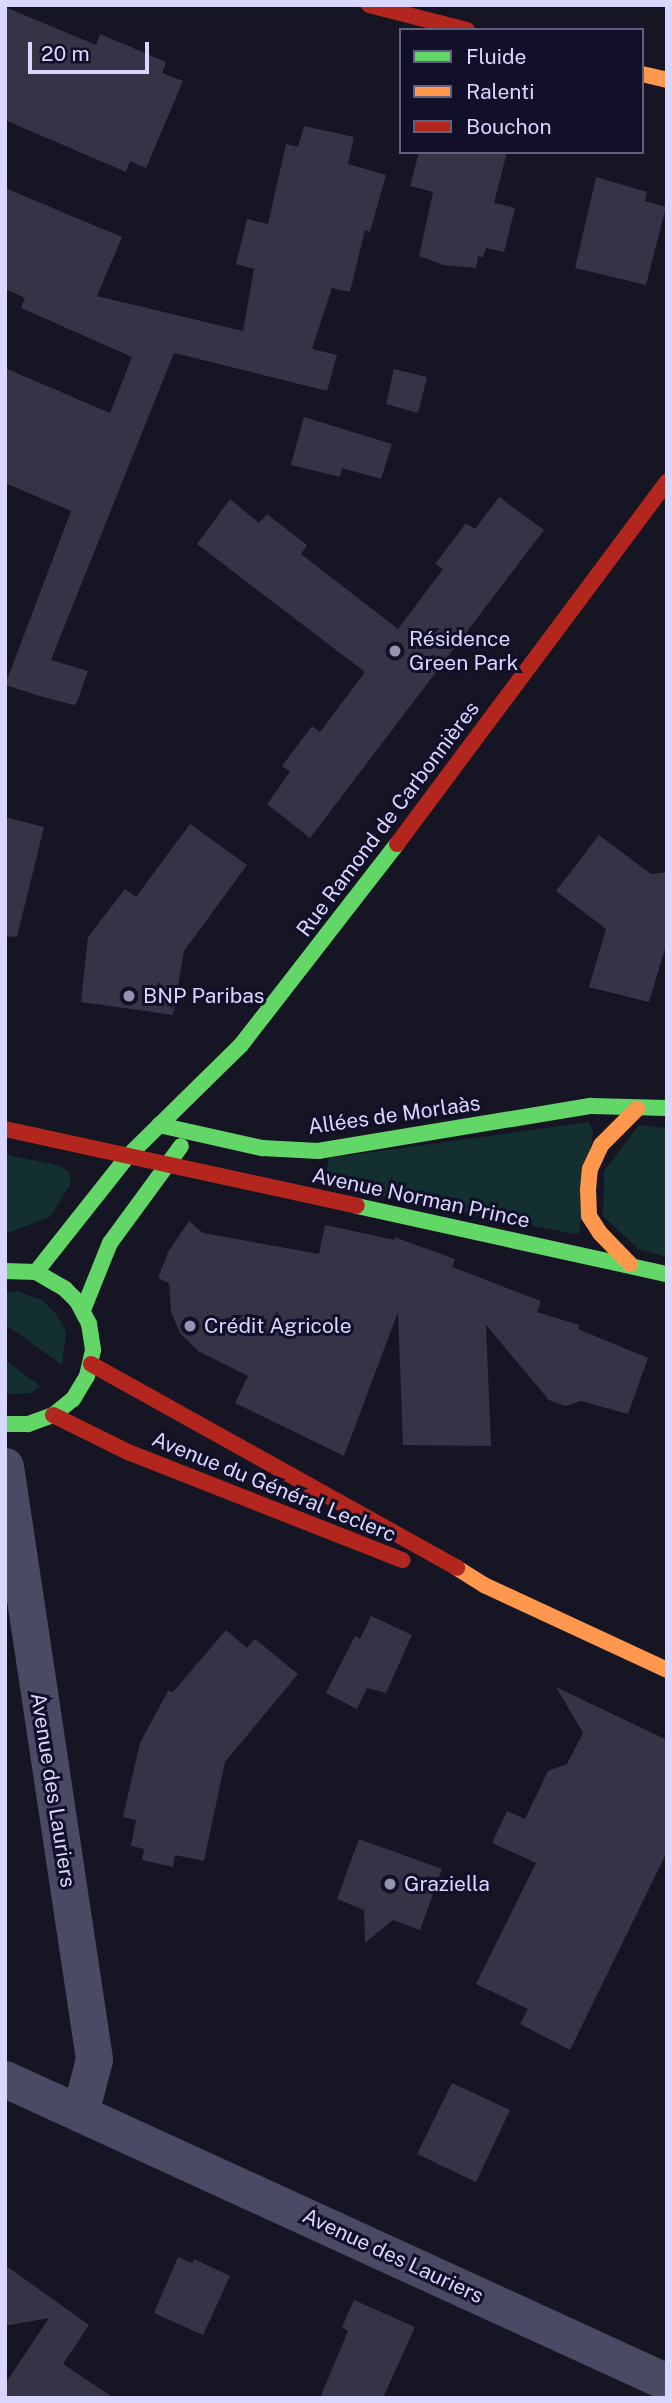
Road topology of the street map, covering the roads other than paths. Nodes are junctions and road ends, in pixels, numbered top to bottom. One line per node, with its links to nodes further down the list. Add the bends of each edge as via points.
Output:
1 (369, 5): 2 (street)
2 (459, 28)
3 (644, 74): 4 (street)
4 (667, 80)
5 (667, 482): 6 (street, Rue Ramond de Carbonnières, via 427,805)
6 (241, 1045): 7 (street, Rue Ramond de Carbonnières); 11 (street, Rue Ramond de Carbonnières)
7 (214, 1093)
8 (667, 1108): 9 (street, Allées de Morlaàs)
9 (637, 1109): 13 (street, Allées de Morlaàs, via 591,1106 318,1151 262,1148); 16 (street, via 601,1145 590,1169 588,1190 589,1216)
10 (200, 1116): 13 (street)
11 (159, 1125): 13 (street, Allées de Morlaàs); 14 (street, Rue Ramond de Carbonnières)
12 (5, 1129): 14 (street)
13 (192, 1132): 15 (street)
14 (128, 1156): 15 (street); 18 (street, Rue Ramond de Carbonnières)
15 (166, 1166): 16 (street, Avenue Norman Prince); 20 (street, via 110,1243)
16 (630, 1264): 19 (street, Avenue Norman Prince)
17 (5, 1270): 18 (street)
18 (36, 1272): 20 (street, via 58,1283)
19 (667, 1274)
20 (83, 1310): 21 (street, via 89,1324)
21 (91, 1364): 22 (street, via 80,1390); 25 (street, Avenue du Général Leclerc)
22 (53, 1415): 23 (street); 25 (street, Avenue du Général Leclerc, via 128,1452 419,1566)
23 (6, 1430)
24 (5, 1466): 28 (street, Avenue des Lauriers, via 94,2059)
25 (484, 1585): 26 (street, Avenue du Général Leclerc)
26 (667, 1670)
27 (5, 2080): 28 (street, Avenue des Lauriers)
28 (80, 2113): 29 (street, Avenue des Lauriers)
29 (667, 2382)

